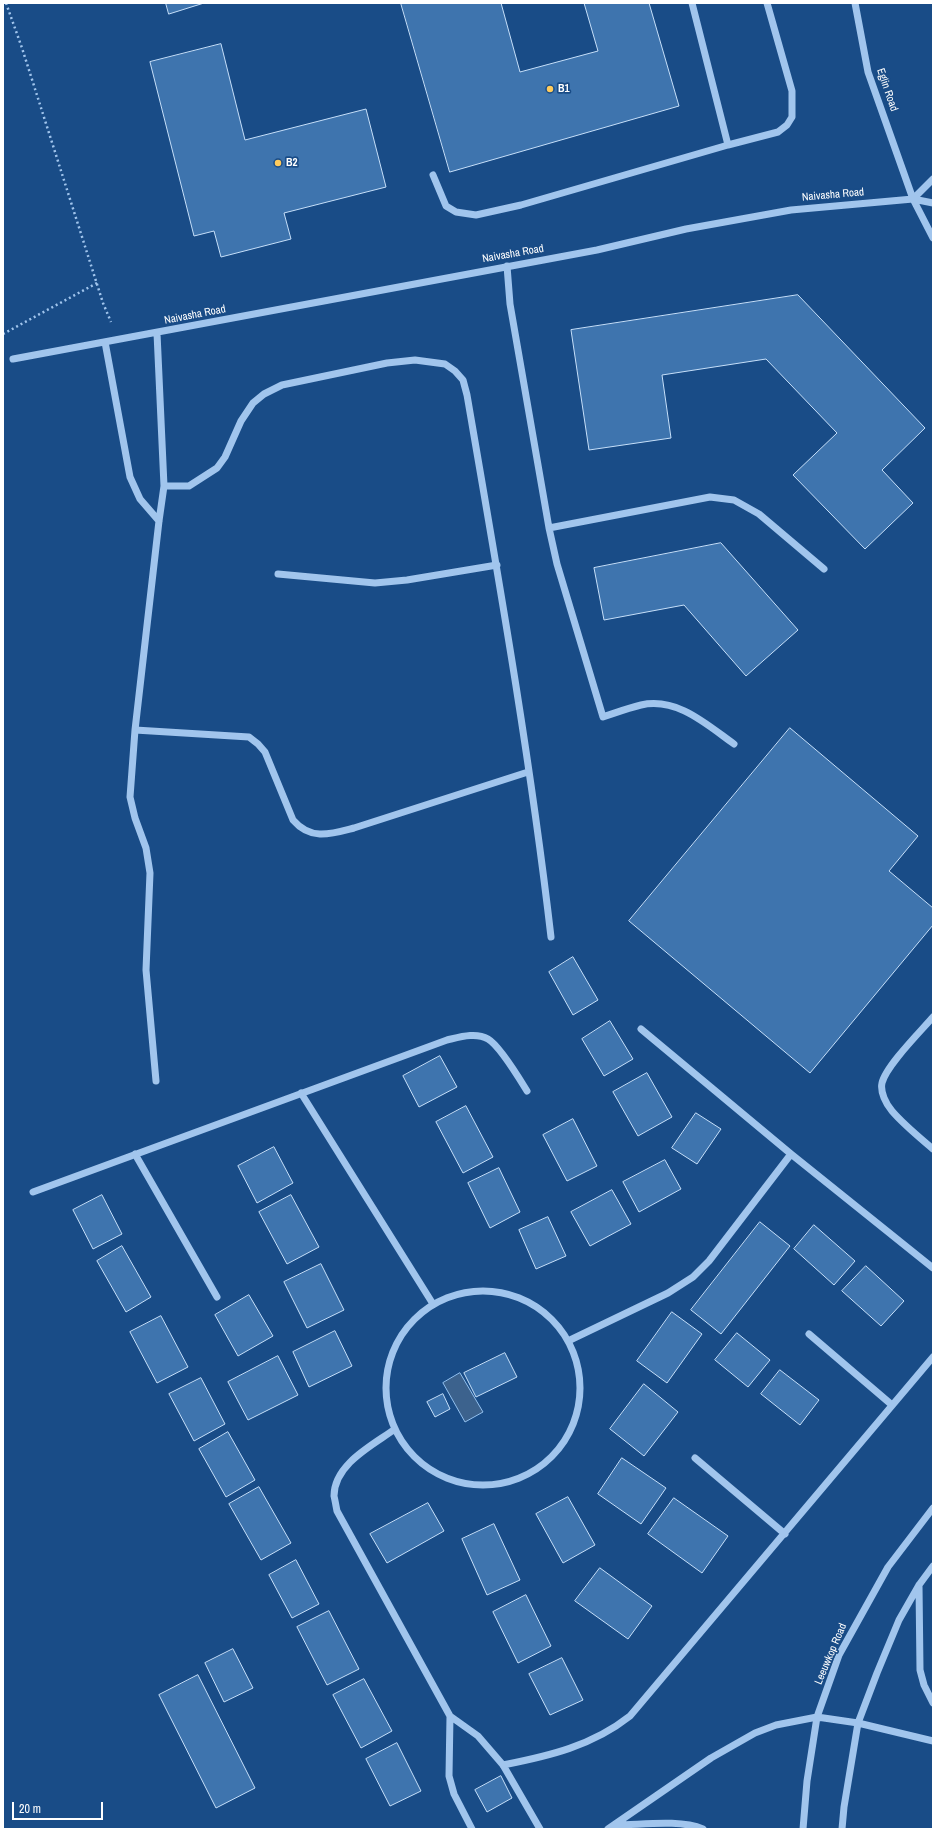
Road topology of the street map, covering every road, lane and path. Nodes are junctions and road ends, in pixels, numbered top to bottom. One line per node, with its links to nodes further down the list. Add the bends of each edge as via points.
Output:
1 (6, 3): 12 (path)
2 (692, 3): 5 (street)
3 (767, 3): 5 (street, via 792,91 792,117 778,132)
4 (855, 3): 8 (street, Eglin Road, via 868,72)
5 (728, 145): 6 (street, via 521,205 476,215 456,212 446,206)
6 (433, 175)
7 (933, 179): 8 (street)
8 (914, 199): 9 (street, Naivasha Road); 10 (street); 11 (street, Naivasha Road, via 791,210)
9 (933, 203)
10 (933, 238)
11 (507, 266): 13 (street, Naivasha Road); 20 (street, via 510,304)
12 (97, 283): 14 (path); 15 (path)
13 (157, 333): 15 (street, Naivasha Road); 18 (street)
14 (3, 334)
15 (118, 340): 16 (street, Naivasha Road)
16 (105, 342): 17 (street, Naivasha Road); 19 (street, via 130,477 140,499)
17 (13, 359)
18 (164, 486): 19 (street); 21 (street, via 189,486 217,468 253,403 282,385 387,363 415,360 445,364 463,380 467,395)
19 (159, 521): 24 (street)
20 (549, 528): 22 (street, via 710,497 734,500 759,514); 25 (street, via 557,564 603,717 642,705 659,703 679,707)
21 (496, 565): 23 (street, via 375,583); 26 (street)
22 (824, 569)
23 (278, 574)
24 (135, 730): 26 (street, via 249,737 265,752 293,820 300,828 327,835); 30 (street, via 130,797 146,848 150,873 146,970)
25 (734, 744)
26 (528, 772): 27 (street)
27 (551, 937)
28 (933, 1017): 33 (street, via 884,1076 881,1085 882,1093 891,1110)
29 (641, 1029): 35 (street)
30 (156, 1081)
31 (527, 1091): 32 (street, via 496,1046 487,1038 476,1036 447,1040)
32 (301, 1094): 34 (street); 39 (street)
33 (933, 1149)
34 (135, 1154): 36 (street); 38 (street)
35 (791, 1154): 37 (street); 41 (street, via 709,1261 693,1277 668,1293)
36 (33, 1192)
37 (933, 1268)
38 (217, 1297)
39 (433, 1304): 41 (street, via 457,1294 483,1290 508,1293 532,1304 552,1320); 44 (street, via 411,1322 395,1346 387,1373 387,1402)
40 (809, 1334): 43 (street)
41 (568, 1340): 44 (street, via 579,1370 577,1408 570,1431 553,1456 528,1475 498,1484 467,1484 438,1474 413,1455)
42 (933, 1357): 43 (street)
43 (892, 1405): 47 (street)
44 (395, 1429): 51 (street, via 360,1454 338,1479 334,1495 337,1511)
45 (695, 1458): 47 (street)
46 (933, 1508): 52 (street, Leeuwkop Road, via 888,1567 861,1613 840,1655)
47 (785, 1534): 55 (street, via 630,1716 613,1730 561,1752)
48 (933, 1566): 49 (street)
49 (919, 1585): 50 (street, via 920,1670); 53 (street, via 899,1620)
50 (933, 1703)
51 (450, 1716): 55 (street, via 478,1736); 57 (street, via 449,1776 454,1794)
52 (817, 1716): 53 (street); 56 (street, via 776,1725 755,1733 711,1758); 60 (street, Leeuwkop Road)
53 (858, 1723): 54 (street); 61 (street)
54 (933, 1741)
55 (503, 1765): 58 (street)
56 (611, 1827): 59 (street, via 674,1824)
57 (472, 1829)
58 (540, 1829)
59 (703, 1829)
60 (803, 1829)
61 (842, 1829)

